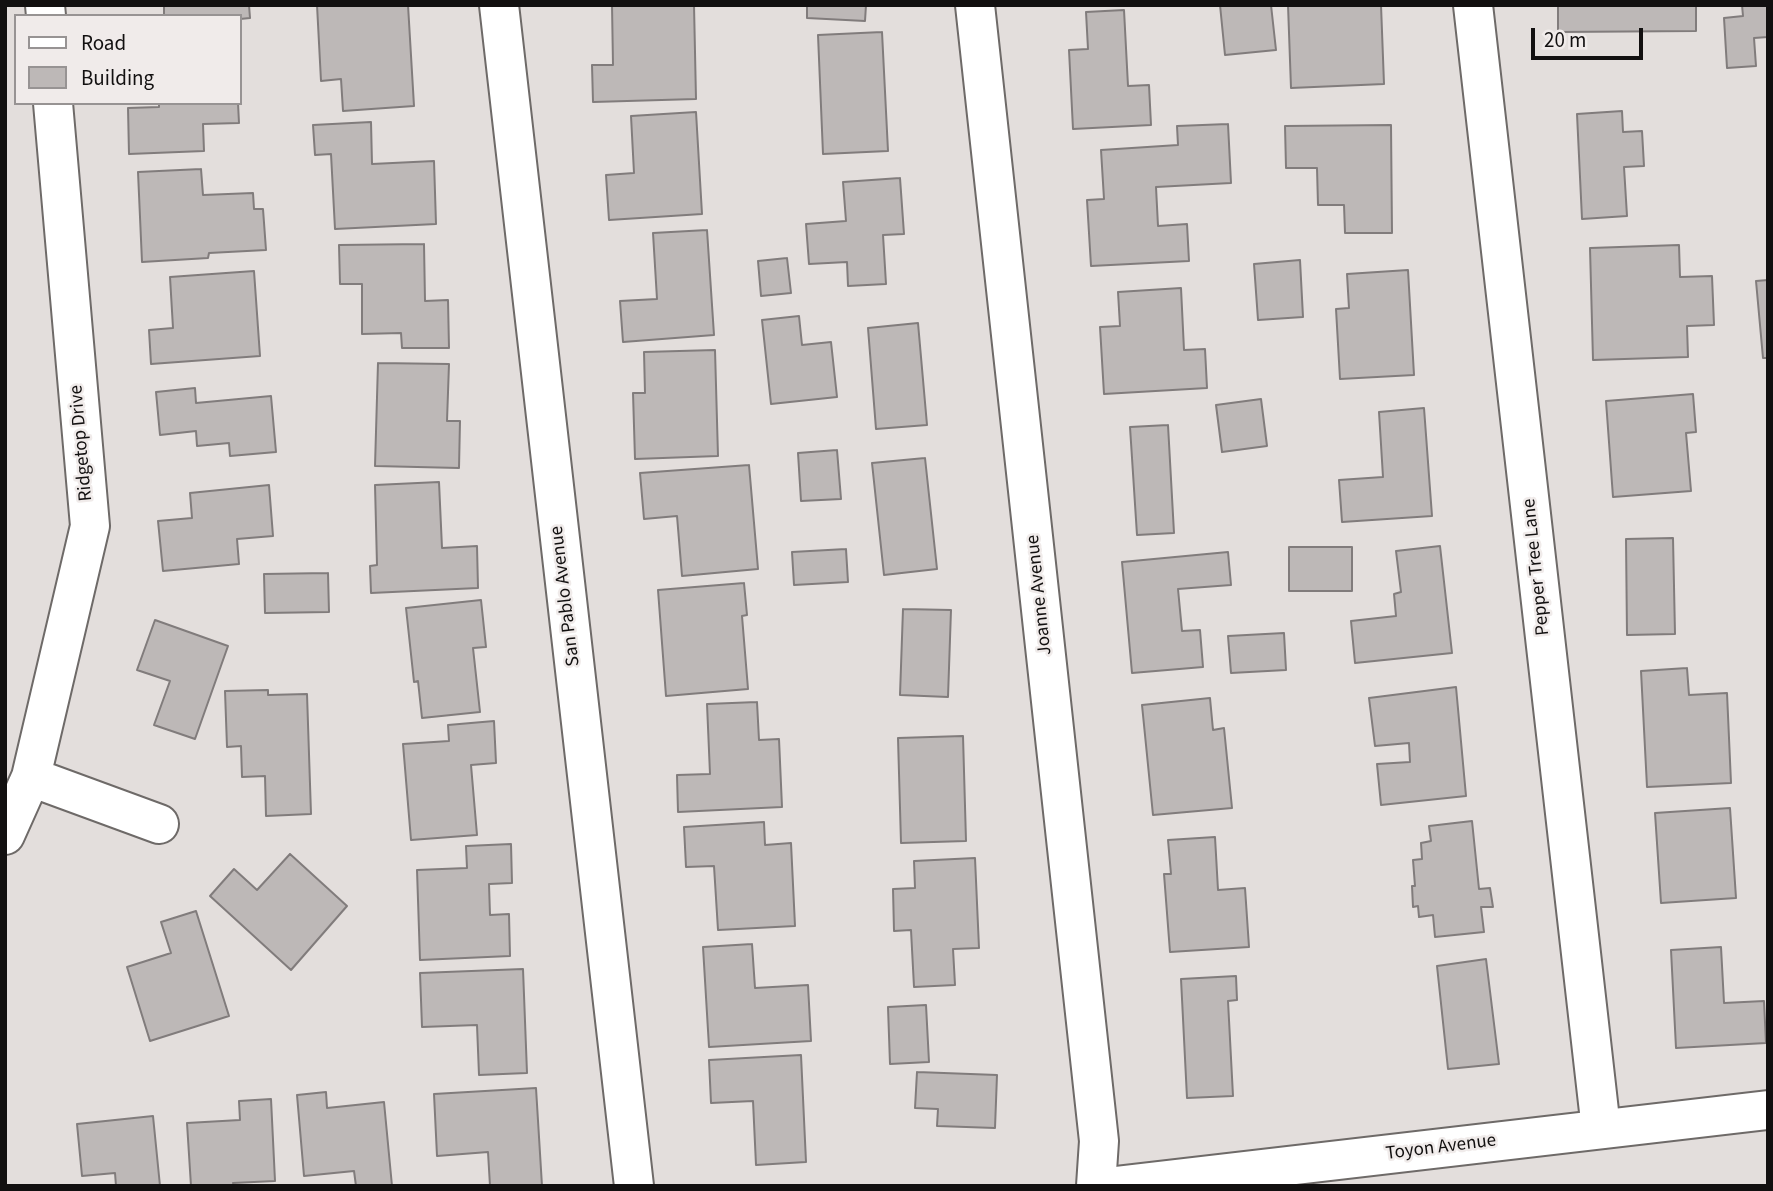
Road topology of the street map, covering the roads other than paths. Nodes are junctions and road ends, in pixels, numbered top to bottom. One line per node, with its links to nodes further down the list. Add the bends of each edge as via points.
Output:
1 (499, 5): 10 (street, San Pablo Avenue)
2 (975, 5): 11 (street, Joanne Avenue, via 1098,1127)
3 (1473, 5): 9 (street, Pepper Tree Lane)
4 (53, 105): 5 (street, Ridgetop Drive, via 90,526)
5 (31, 777): 6 (street); 7 (street, Ridgetop Drive)
6 (159, 824)
7 (5, 835)
8 (1768, 1110): 9 (street, Toyon Avenue)
9 (1601, 1129): 12 (street, Toyon Avenue)
10 (634, 1186)
11 (1096, 1186)
12 (1115, 1186)

